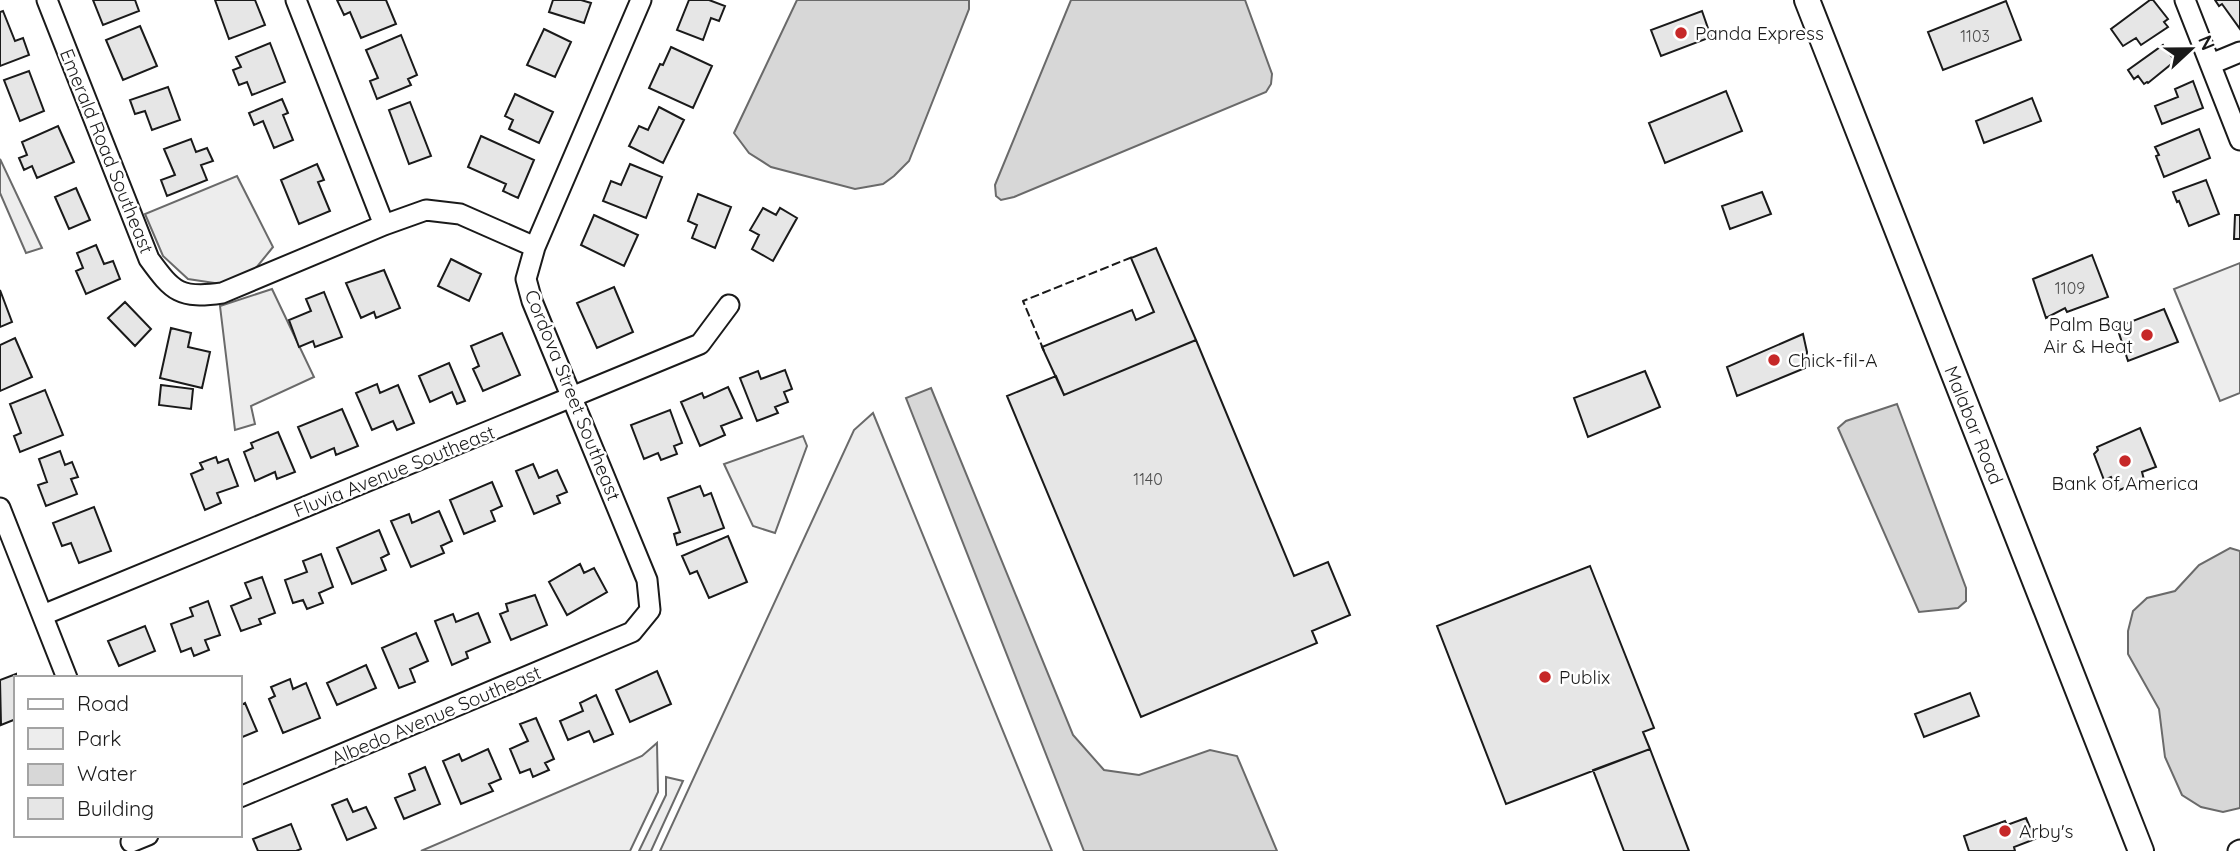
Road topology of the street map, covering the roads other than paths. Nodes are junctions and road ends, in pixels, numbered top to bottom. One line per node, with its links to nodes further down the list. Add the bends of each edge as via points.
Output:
1 (47, 0): 9 (street, Emerald Road Southeast, via 149,259 179,292 198,296 222,293)
2 (296, 0): 9 (street)
3 (641, 0): 10 (street, Cordova Street Southeast)
4 (1807, 0): 18 (main road, Malabar Road)
5 (2185, 0): 7 (street)
6 (2240, 52): 7 (street)
7 (2211, 64): 8 (street)
8 (2240, 140)
9 (384, 225): 10 (street, Emerald Road Southeast, via 426,210 460,214)
10 (535, 247): 12 (street, Cordova Street Southeast, via 526,279)
11 (729, 305): 12 (street, Fluvia Avenue Southeast, via 700,344)
12 (574, 397): 14 (street, Fluvia Avenue Southeast); 15 (street, Cordova Street Southeast, via 647,580 650,610)
13 (0, 508): 14 (street)
14 (43, 615): 16 (street)
15 (632, 632): 17 (street, Albedo Avenue Southeast)
16 (66, 676)
17 (242, 796)
18 (2141, 851)

